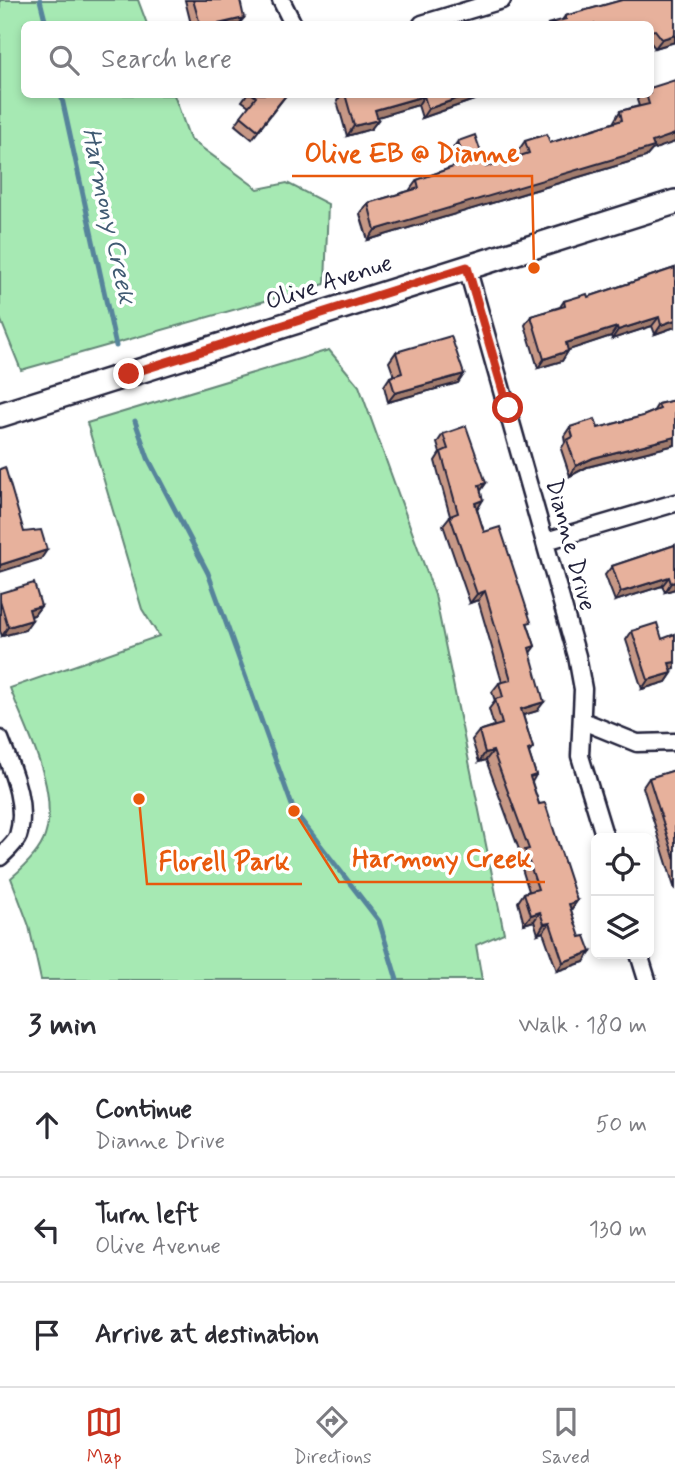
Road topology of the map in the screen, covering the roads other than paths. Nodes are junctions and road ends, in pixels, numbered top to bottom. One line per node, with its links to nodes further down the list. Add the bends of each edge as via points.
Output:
1 (281, 0): 3 (street)
2 (502, 0): 4 (street)
3 (292, 21)
4 (432, 21)
5 (675, 202): 6 (main road, Olive Avenue)
6 (467, 267): 7 (main road, Olive Avenue); 9 (street, Dianne Drive)
7 (0, 415)
8 (675, 503): 9 (street)
9 (547, 541): 10 (street, Dianne Drive, via 577,656)
10 (583, 721): 12 (street, via 637,743); 13 (street, Dianne Drive, via 580,756)
11 (0, 739): 14 (street, via 17,786 21,817 17,839)
12 (675, 742)
13 (603, 833)
14 (0, 857)
15 (641, 959): 16 (street)
16 (647, 980)

